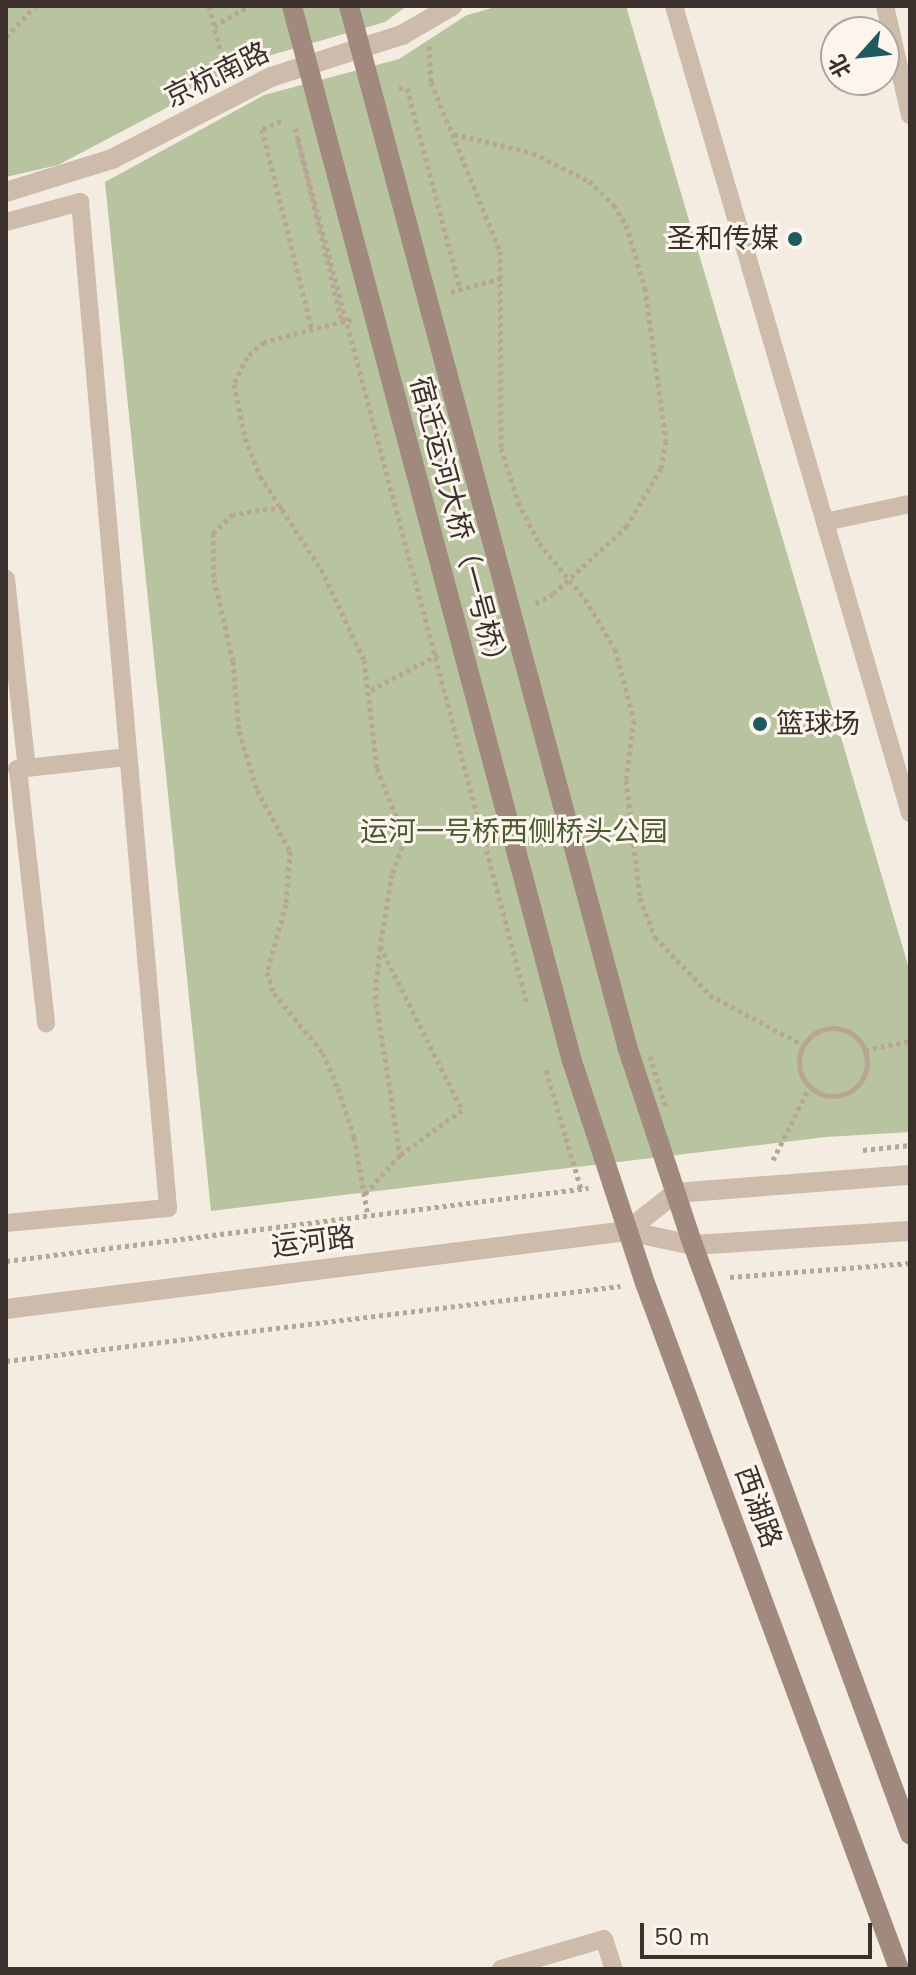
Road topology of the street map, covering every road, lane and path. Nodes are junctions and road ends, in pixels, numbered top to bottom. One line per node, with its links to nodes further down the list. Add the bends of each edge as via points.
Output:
1 (35, 6): 11 (path)
2 (209, 6): 10 (path)
3 (249, 6): 10 (path)
4 (292, 6): 45 (main road, 宿迁运河大桥（一号桥）, bridge)
5 (349, 6): 43 (main road, 宿迁运河大桥（一号桥）, bridge)
6 (452, 6): 9 (street, 京杭南路)
7 (674, 6): 29 (lane)
8 (885, 6): 15 (lane)
9 (427, 21): 13 (street, 京杭南路, via 402,35 271,77); 18 (path, via 431,82)
10 (214, 26): 13 (path)
11 (6, 37)
12 (399, 88): 22 (path, via 407,88)
13 (233, 97): 19 (street, 京杭南路, via 112,159)
14 (291, 113): 39 (path, bridge)
15 (910, 115)
16 (293, 120): 25 (path)
17 (281, 121): 26 (path, via 262,129)
18 (454, 134): 21 (path, via 486,206 500,251); 31 (path, via 533,153 589,181 614,205 638,252 666,441 661,468 627,526)
19 (6, 192)
20 (6, 222): 35 (lane, via 80,202)
21 (501, 278): 22 (path); 31 (path, via 501,448 518,502 539,543)
22 (460, 289): 23 (path)
23 (445, 293)
24 (357, 318): 25 (path)
25 (342, 322): 26 (path)
26 (312, 330): 28 (path, via 264,342 247,357 234,384 245,438 260,476)
27 (910, 504): 29 (lane)
28 (284, 507): 34 (path, via 342,611); 58 (path, via 233,514 213,533 214,579 233,661 239,731 257,790 290,851 286,904 267,972 274,993 323,1053 354,1137)
29 (825, 522): 37 (lane)
30 (6, 579): 36 (lane)
31 (569, 580): 32 (path); 42 (path, via 615,649 634,720 626,780 640,898 655,937 710,995)
32 (527, 608)
33 (449, 649): 34 (path)
34 (371, 690): 38 (path, via 377,768 405,839 389,887)
35 (128, 757): 36 (lane); 60 (lane, via 168,1208)
36 (17, 769): 40 (lane)
37 (910, 813)
38 (380, 946): 50 (path, via 375,995); 50 (path, via 462,1110)
39 (528, 1007)
40 (46, 1023)
41 (910, 1041): 44 (path)
42 (803, 1045): 44 (path, via 819,1030 841,1028); 47 (path, via 799,1068)
43 (627, 1046): 57 (main road, 西湖路)
44 (865, 1050): 47 (path, via 866,1072 853,1091 831,1097)
45 (572, 1061): 55 (main road, 西湖路)
46 (545, 1066): 56 (path, bridge)
47 (809, 1088): 52 (path)
48 (910, 1145): 49 (path)
49 (849, 1152)
50 (400, 1155): 58 (path)
51 (788, 1158): 52 (path)
52 (773, 1160): 53 (path)
53 (761, 1161)
54 (910, 1175): 57 (street)
55 (611, 1185): 56 (path); 61 (main road, 西湖路)
56 (581, 1189): 59 (path)
57 (675, 1193): 61 (street); 63 (main road, 西湖路)
58 (364, 1195): 59 (path)
59 (368, 1216): 64 (path)
60 (6, 1223)
61 (627, 1231): 63 (street, 运河路); 67 (main road, 西湖路); 68 (street, 运河路)
62 (910, 1231): 63 (street, 运河路)
63 (693, 1245): 66 (main road, 西湖路)
64 (6, 1261)
65 (910, 1263): 66 (path)
66 (706, 1279): 70 (main road, 西湖路)
67 (645, 1283): 69 (path); 73 (main road, 西湖路)
68 (6, 1309)
69 (6, 1361)
70 (910, 1834)
71 (501, 1969): 72 (lane, via 604,1939)
72 (614, 1969)
73 (899, 1969)

